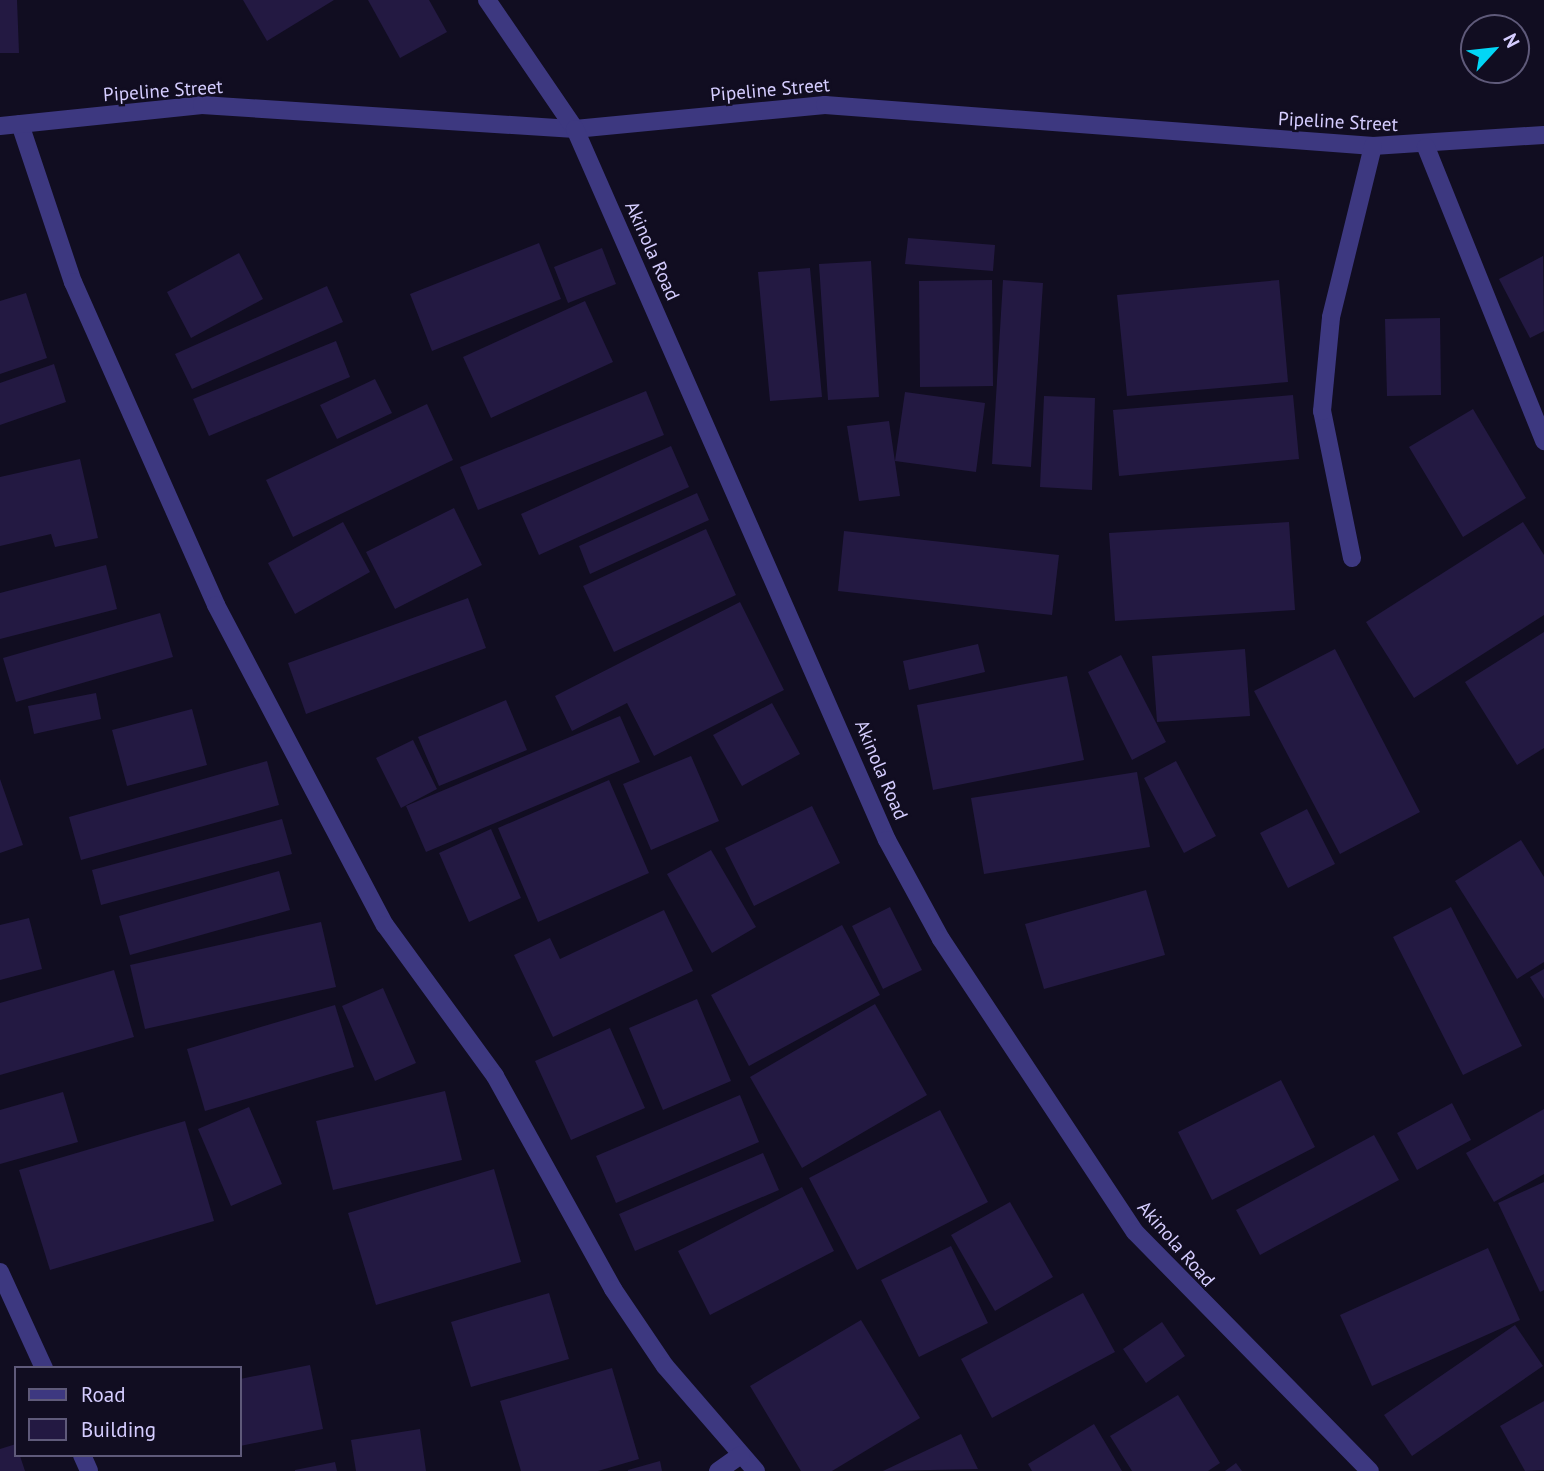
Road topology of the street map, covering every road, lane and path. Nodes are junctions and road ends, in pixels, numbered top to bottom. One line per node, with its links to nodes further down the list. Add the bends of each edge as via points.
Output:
1 (487, 0): 4 (street, Akinola Road)
2 (20, 124): 3 (street, Pipeline Street); 4 (street, Pipeline Street, via 202,105); 12 (street, via 73,282 216,605 378,913 495,1076 613,1289 665,1366)
3 (0, 126)
4 (575, 130): 6 (street, Pipeline Street, via 825,105); 15 (street, Akinola Road, via 887,840 941,939 1135,1232)
5 (1544, 135): 7 (street, Pipeline Street)
6 (1373, 146): 7 (street, Pipeline Street); 9 (street, via 1331,317 1322,411)
7 (1426, 147): 8 (street)
8 (1544, 441)
9 (1352, 558)
10 (0, 1272): 11 (street)
11 (43, 1366)
12 (741, 1455): 13 (street); 14 (street)
13 (718, 1471)
14 (756, 1471)
15 (1370, 1471)

